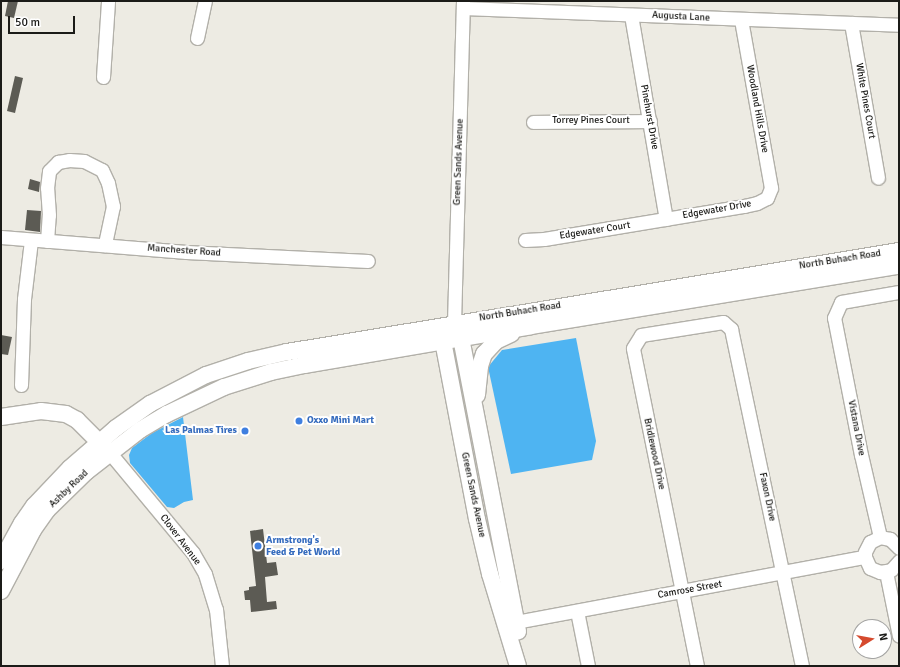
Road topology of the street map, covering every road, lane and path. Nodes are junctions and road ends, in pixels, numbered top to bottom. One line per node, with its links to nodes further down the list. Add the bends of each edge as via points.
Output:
1 (108, 1): 9 (street)
2 (205, 1): 8 (street)
3 (463, 5): 4 (street, Augusta Lane); 24 (street, Green Sands Avenue)
4 (631, 15): 5 (street, Augusta Lane); 10 (street, Pinehurst Drive)
5 (741, 20): 6 (street, Augusta Lane); 13 (street, Woodland Hills Drive, via 771,188)
6 (851, 23): 7 (street, Augusta Lane); 12 (street, White Pines Court)
7 (899, 25)
8 (197, 38)
9 (103, 77)
10 (650, 121): 11 (street, Torrey Pines Court); 14 (street, Pinehurst Drive)
11 (533, 122)
12 (878, 178)
13 (767, 198): 14 (street, Edgewater Drive, via 744,206)
14 (666, 219): 17 (street, Edgewater Court, via 544,240)
15 (1, 237): 16 (street, Manchester Road)
16 (31, 240): 18 (street, Manchester Road); 31 (street, via 24,299)
17 (524, 240)
18 (47, 241): 19 (street, Manchester Road); 19 (street, via 49,171 58,162 84,161 102,170 108,183 113,206)
19 (105, 246): 21 (street, Manchester Road)
20 (899, 251): 24 (main road, North Buhach Road)
21 (368, 261)
22 (899, 266): 25 (main road, North Buhach Road)
23 (899, 292): 38 (street, Vistana Drive, via 841,302 834,318)
24 (454, 323): 27 (main road, Green Sands Avenue); 28 (main road, Green Sands Avenue); 29 (main road, North Buhach Road)
25 (531, 326): 27 (main road, North Buhach Road); 33 (main road, via 496,341 484,354 480,366)
26 (732, 329): 44 (street, Faxon Drive); 46 (street, Bridlewood Drive, via 723,322 641,335 633,348)
27 (461, 338): 28 (main road, North Buhach Road); 33 (main road, Green Sands Avenue)
28 (444, 341): 30 (main road, North Buhach Road); 51 (main road, Green Sands Avenue, via 477,519 490,574)
29 (311, 348): 30 (main road, via 300,357 274,365); 32 (main road, North Buhach Road, via 248,361 206,375)
30 (271, 372): 34 (main road, North Buhach Road, via 224,387)
31 (21, 385)
32 (150, 404): 36 (main road, Ashby Road)
33 (476, 410): 48 (main road, Green Sands Avenue)
34 (168, 414): 36 (main road, Ashby Road)
35 (1, 417): 36 (main road, via 41,411 66,414 77,420)
36 (105, 448): 37 (main road, Ashby Road, via 86,472); 50 (street, Clover Avenue, via 193,553 205,574 216,609)
37 (28, 526): 41 (main road, Ashby Road); 45 (main road, Ashby Road)
38 (880, 537): 39 (street, via 890,538); 40 (street, via 870,542)
39 (899, 548)
40 (865, 558): 43 (street, via 870,568); 44 (street, Camrose Street)
41 (1, 561)
42 (899, 561): 43 (street, via 896,567)
43 (886, 572): 49 (street)
44 (782, 573): 46 (street, Camrose Street); 55 (street, Faxon Drive)
45 (1, 591)
46 (682, 591): 47 (street, Camrose Street); 54 (street, Bridlewood Drive)
47 (577, 611): 48 (street, Camrose Street); 53 (street)
48 (516, 622): 52 (main road, Green Sands Avenue)
49 (899, 636)
50 (222, 666)
51 (518, 666)
52 (524, 666)
53 (588, 666)
54 (697, 666)
55 (802, 666)

